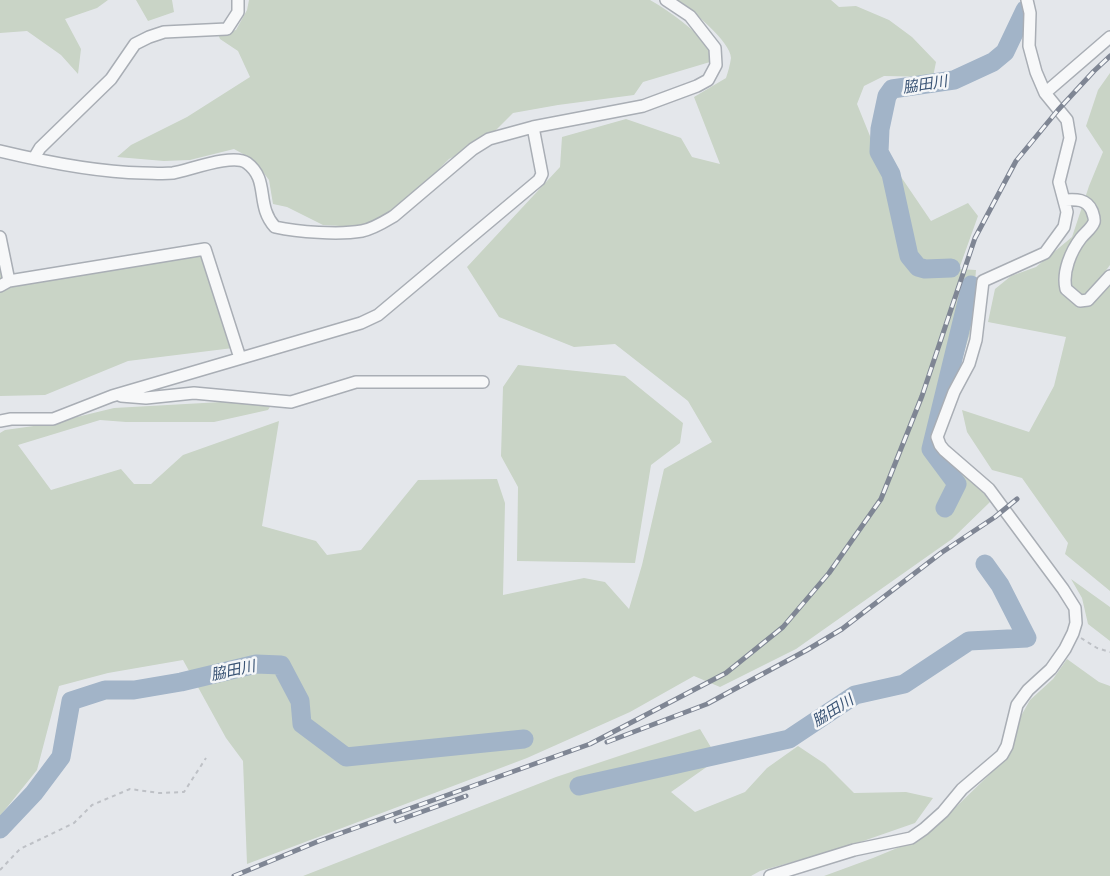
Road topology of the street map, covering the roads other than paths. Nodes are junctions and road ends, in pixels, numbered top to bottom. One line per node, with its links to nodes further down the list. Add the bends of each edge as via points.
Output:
1 (238, 0): 8 (street, via 238,12 227,29 164,32 135,44 111,79 40,148)
2 (666, 0): 6 (street, via 690,16 715,48 716,65 708,80 642,106)
3 (1027, 0): 5 (street, via 1029,46)
4 (1110, 36): 5 (street)
5 (1045, 93): 9 (street, via 1067,120 1070,138 1059,182)
6 (532, 127): 8 (street, via 490,139 473,149 382,224 363,231 347,232 275,227 265,212 260,179 244,161 226,160 170,173 106,172); 13 (street, via 542,174 539,180 378,315 361,323)
7 (0, 150): 8 (street)
8 (34, 158)
9 (1065, 200): 11 (street, via 1084,201 1090,207 1094,222 1074,248 1064,276 1066,289 1080,301 1088,300); 17 (street, via 1064,227 1045,253 983,281 976,340 937,437 944,450 989,489 1064,588 1075,608 1073,633 1050,669 1018,705 1002,755 962,789 924,830 911,838 854,850)
10 (0, 237): 12 (street)
11 (1110, 276)
12 (5, 283): 13 (street, via 205,249)
13 (240, 358): 15 (street)
14 (483, 382): 15 (street, via 356,382 291,402 194,393 146,398)
15 (112, 396): 16 (street, via 52,419)
16 (0, 421)
17 (770, 876)

